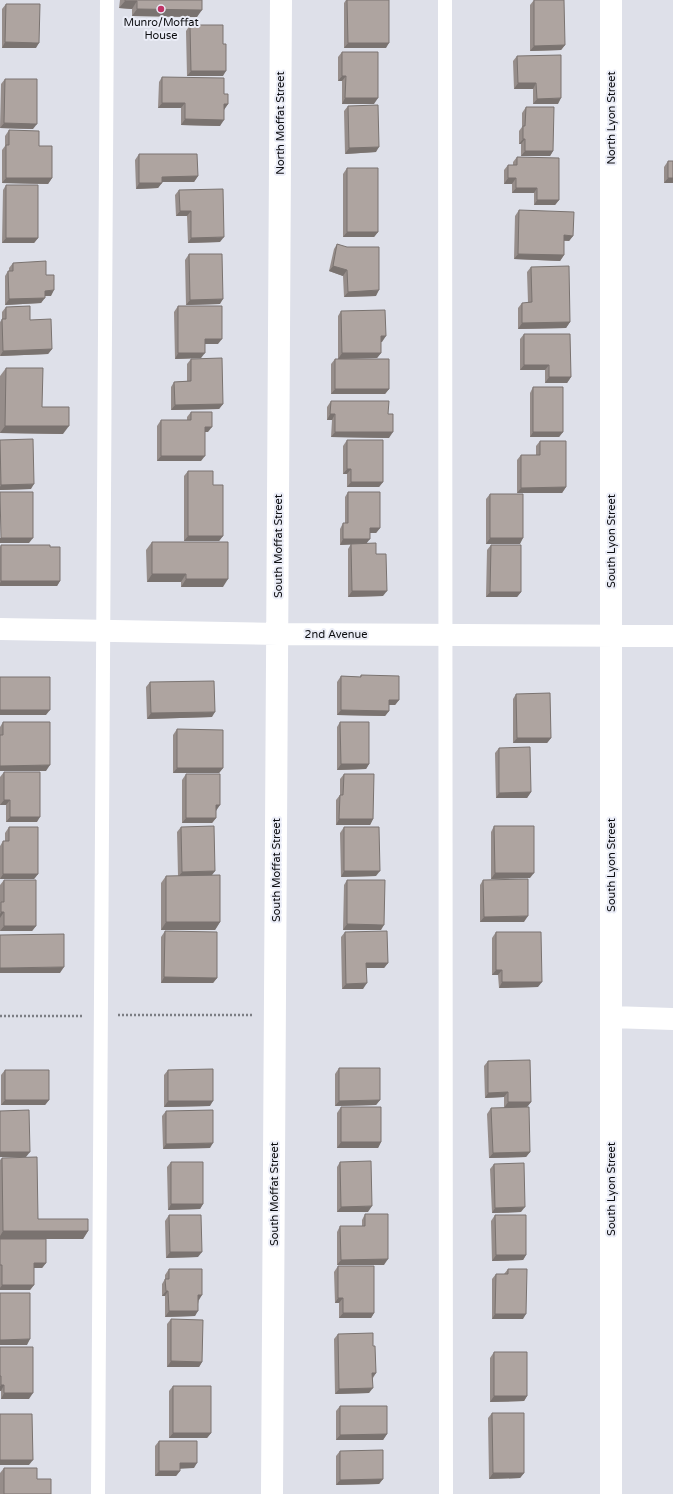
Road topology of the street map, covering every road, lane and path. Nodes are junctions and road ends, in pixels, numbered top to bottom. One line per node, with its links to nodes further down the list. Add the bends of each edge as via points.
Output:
1 (107, 0): 8 (lane)
2 (281, 0): 6 (street, North Moffat Street)
3 (445, 0): 10 (lane)
4 (611, 0): 5 (street, North Lyon Street)
5 (611, 236): 11 (street, South Lyon Street)
6 (280, 246): 9 (street, South Moffat Street)
7 (0, 629): 8 (street, 2nd Avenue)
8 (102, 632): 9 (street, 2nd Avenue); 13 (lane)
9 (278, 634): 10 (street, 2nd Avenue); 14 (street, South Moffat Street)
10 (446, 634): 11 (street, 2nd Avenue); 20 (lane)
11 (611, 635): 12 (street, 2nd Avenue); 16 (street, South Lyon Street)
12 (673, 636)
13 (101, 1015): 14 (path); 15 (path); 18 (lane)
14 (275, 1015): 19 (street, South Moffat Street)
15 (0, 1016)
16 (611, 1017): 17 (street); 21 (street, South Lyon Street)
17 (673, 1019)
18 (98, 1494)
19 (272, 1494)
20 (446, 1494)
21 (611, 1494)

